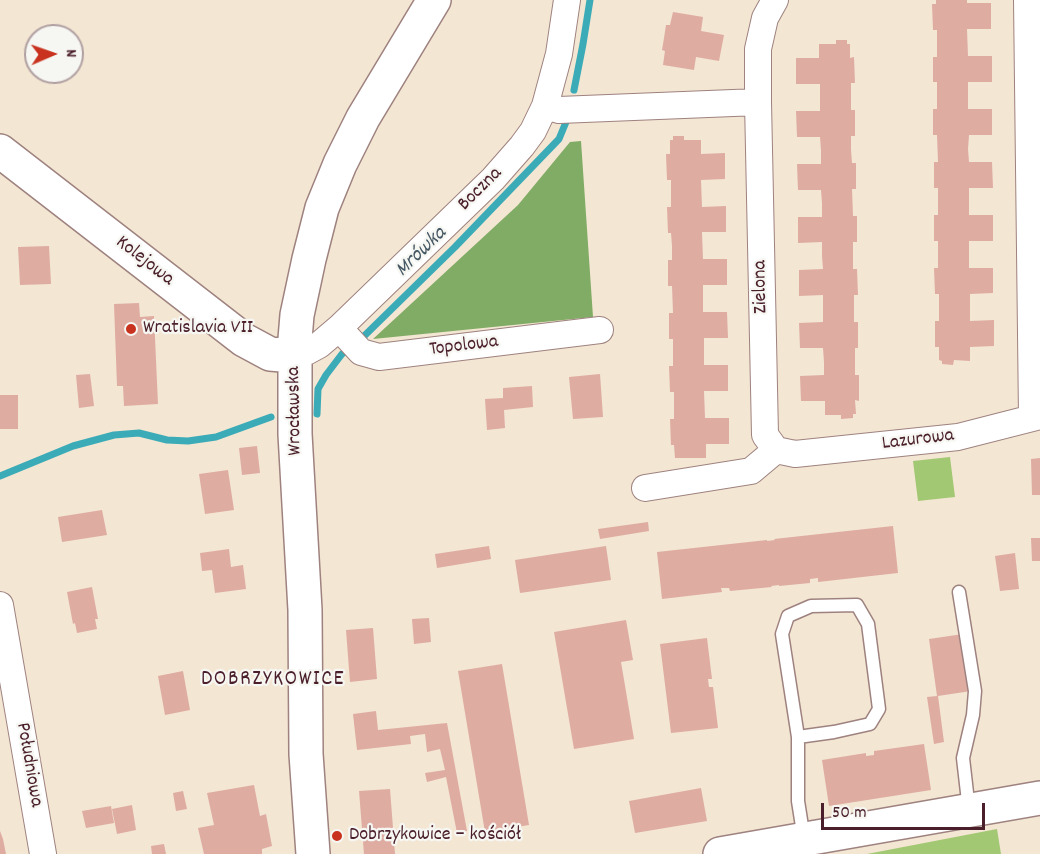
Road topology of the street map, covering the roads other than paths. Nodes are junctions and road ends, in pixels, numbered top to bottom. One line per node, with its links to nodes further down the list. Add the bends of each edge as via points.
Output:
1 (434, 0): 10 (street, Wrocławska, via 363,118 322,208 299,304)
2 (567, 0): 6 (street, Boczna)
3 (776, 0): 5 (street, Zielona, via 765,18 758,49)
4 (1027, 0): 11 (street)
5 (758, 102): 6 (street, via 560,110); 12 (street, Zielona, via 765,435)
6 (545, 106): 9 (street, Boczna, via 533,131 508,163)
7 (0, 151): 10 (street, Kolejowa, via 244,340 270,354)
8 (600, 330): 9 (street, Topolowa, via 378,357)
9 (349, 340): 10 (street, Boczna)
10 (295, 353): 21 (street, Wrocławska, via 306,754)
11 (1036, 416): 12 (street, Lazurowa, via 958,437)
12 (785, 452): 13 (street, via 751,471)
13 (645, 488)
14 (960, 592): 18 (lane, via 975,691 963,759)
15 (0, 605): 20 (street, Południowa)
16 (798, 737): 16 (lane, via 782,634 788,615 811,606 857,605 868,624 879,709 870,724); 19 (lane, via 798,801)
17 (1040, 798): 18 (street)
18 (969, 811): 19 (street)
19 (804, 840): 22 (street)
20 (43, 854)
21 (313, 854)
22 (720, 854)

